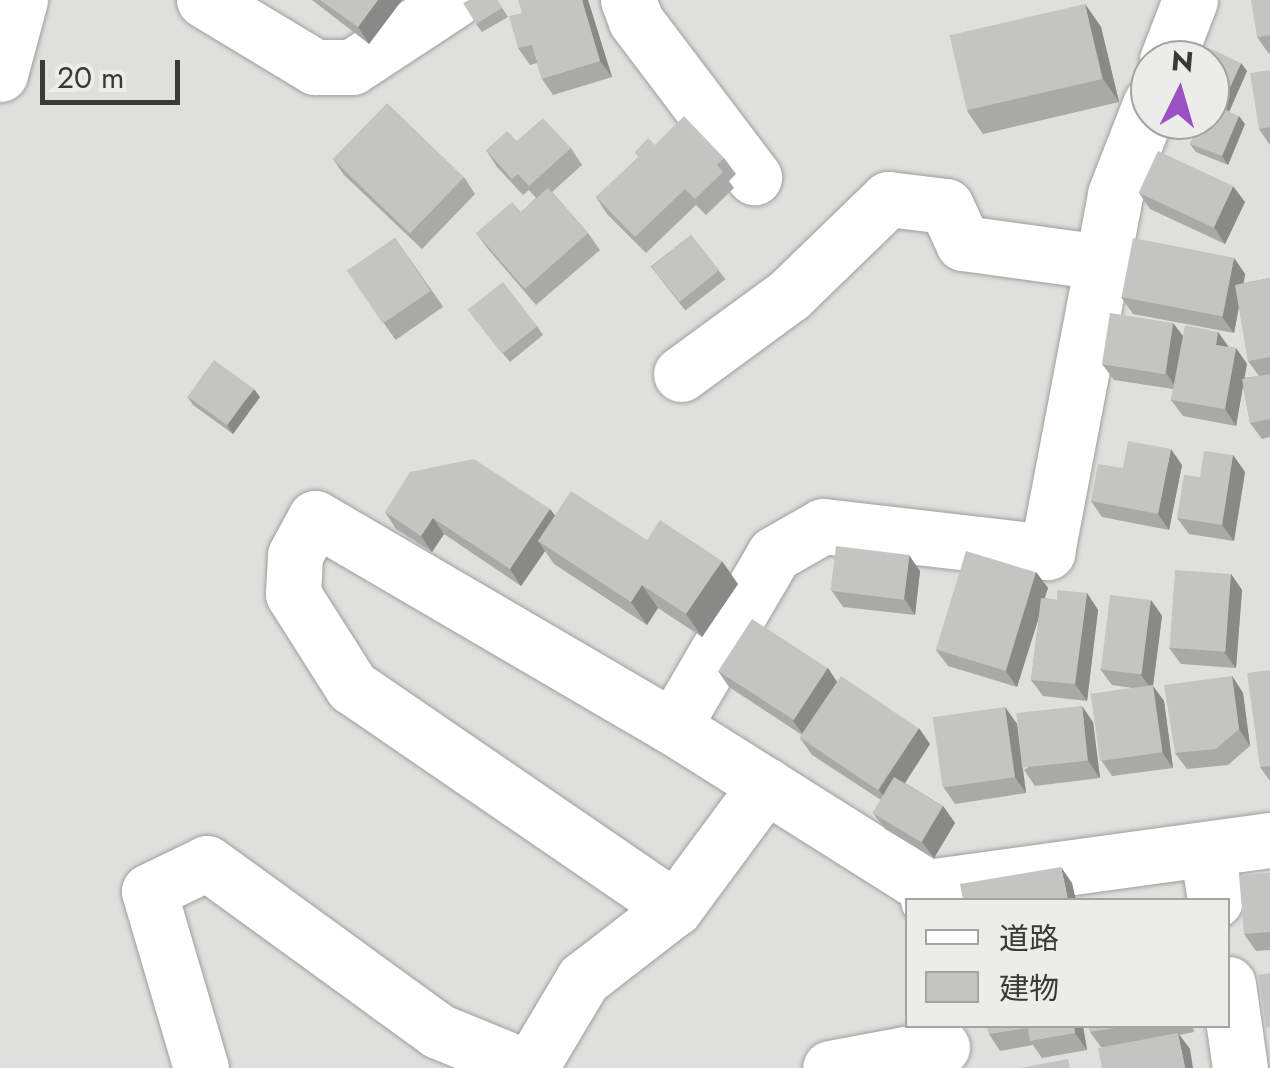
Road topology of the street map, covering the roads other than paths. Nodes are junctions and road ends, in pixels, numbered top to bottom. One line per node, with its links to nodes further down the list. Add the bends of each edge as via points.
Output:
1 (20, 0): 7 (street)
2 (204, 0): 3 (street, via 315,67 352,67)
3 (454, 0)
4 (628, 0): 9 (street, via 636,21)
5 (1190, 0): 6 (street)
6 (1175, 40)
7 (0, 74)
8 (1136, 140): 10 (street, via 1115,194)
9 (754, 177)
10 (1102, 262): 11 (street, via 964,243 946,206 888,199 788,295); 12 (street, via 1047,552 823,526 774,554)
11 (681, 374)
12 (673, 727): 13 (street); 17 (street, via 315,518 295,555 293,594 352,687)
13 (766, 785): 16 (street); 17 (street)
14 (1270, 840): 15 (street)
15 (1211, 875): 16 (street)
16 (928, 894)
17 (675, 908): 21 (street, via 583,979)
18 (1230, 998): 23 (street)
19 (943, 1047): 22 (street)
20 (201, 1068): 21 (street, via 149,891 206,864 438,1030)
21 (529, 1068)
22 (830, 1068)
23 (1240, 1068)

